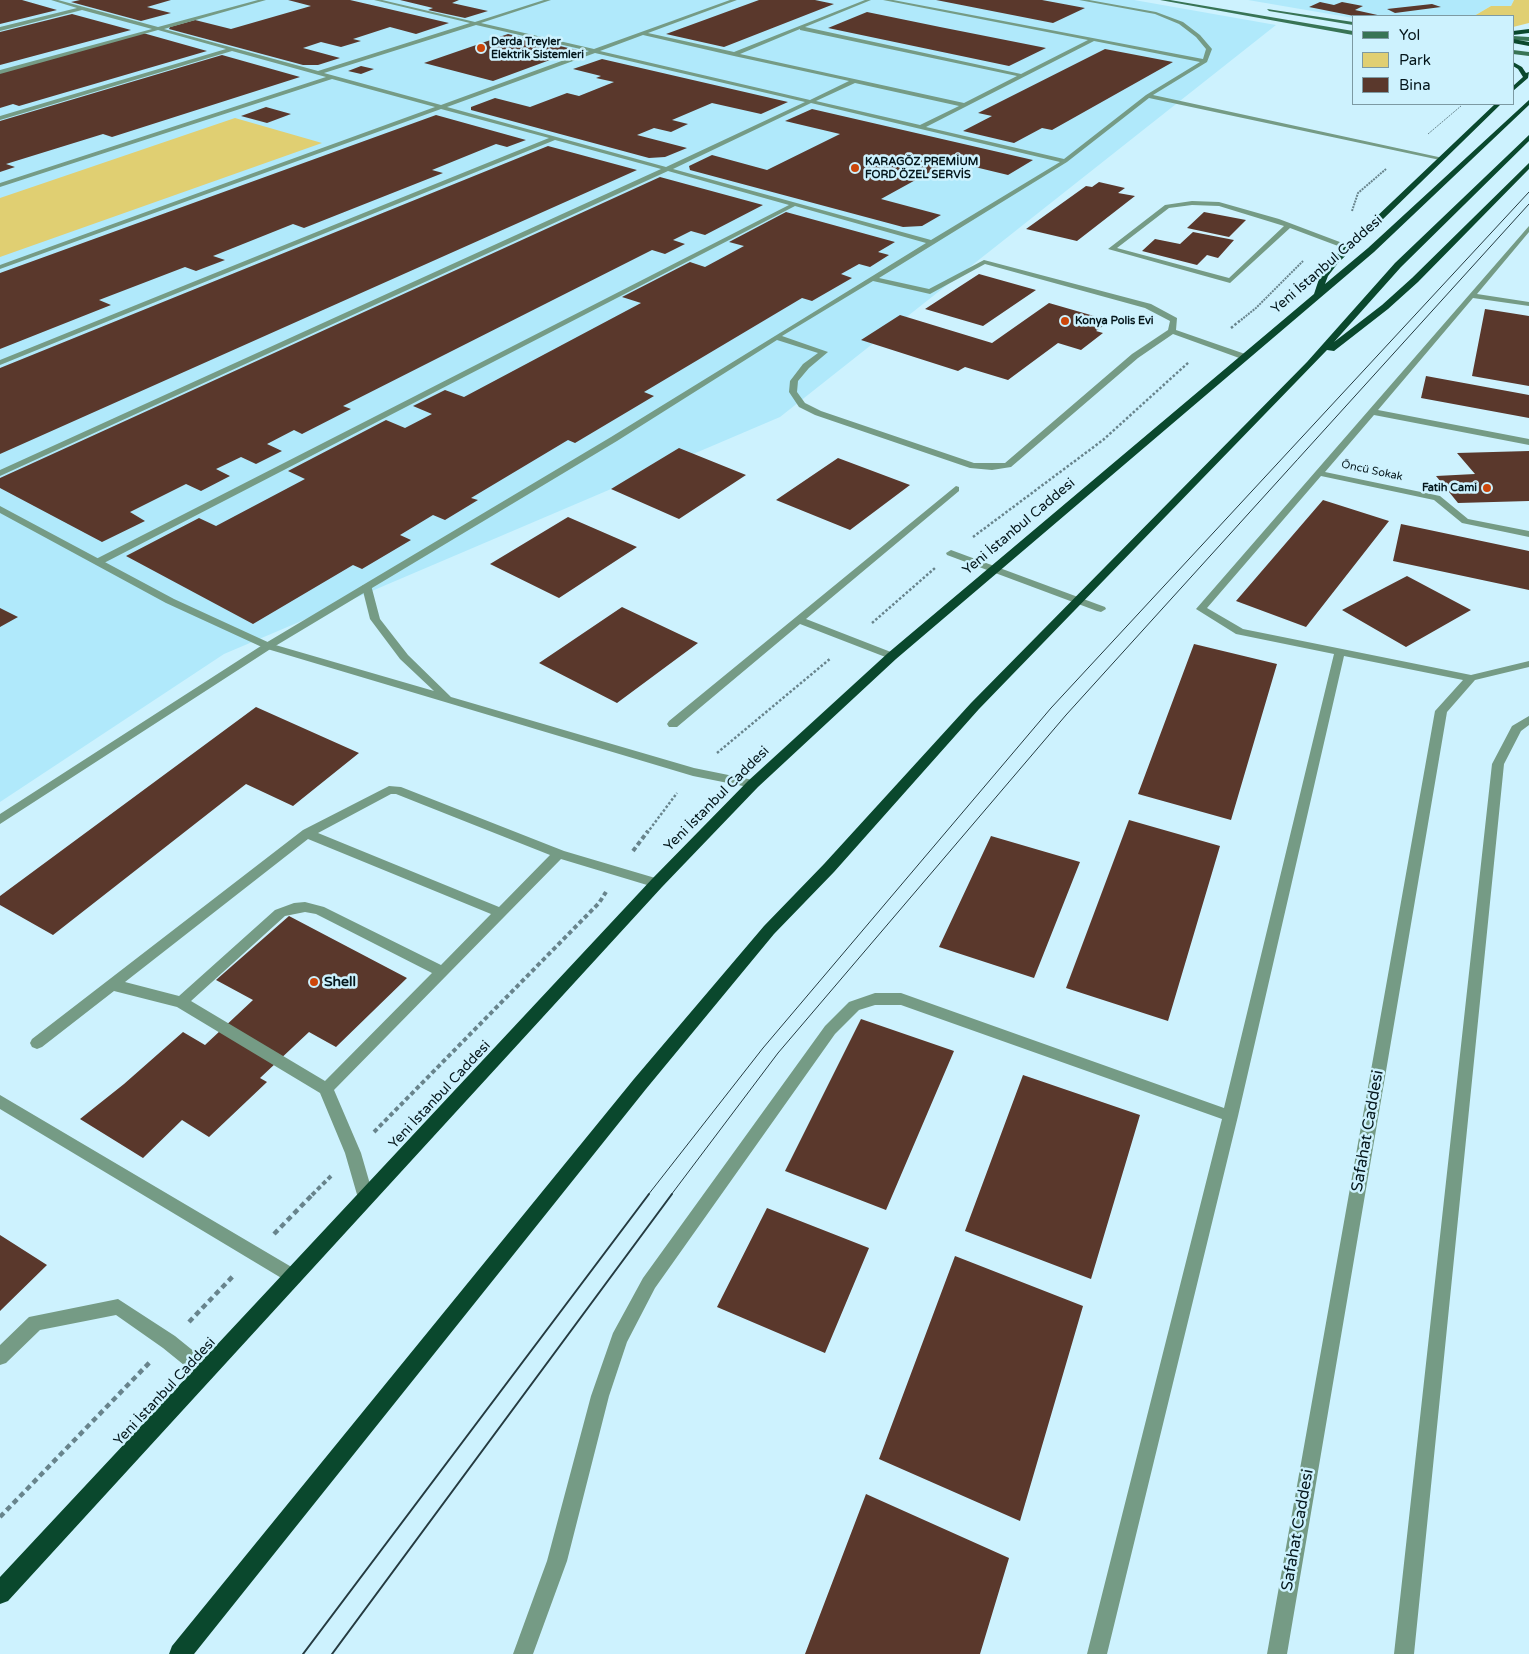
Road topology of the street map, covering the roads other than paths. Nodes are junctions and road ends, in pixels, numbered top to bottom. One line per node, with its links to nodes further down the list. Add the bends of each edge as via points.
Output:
1 (53, 0): 10 (street)
2 (264, 0): 16 (street)
3 (376, 0): 12 (street)
4 (549, 0): 12 (street)
5 (735, 0): 20 (street)
6 (869, 0): 14 (street)
7 (884, 0): 22 (street)
8 (1081, 0): 31 (street, via 1156,13 1181,23 1209,49)
9 (1162, 0): 18 (main road)
10 (82, 8): 15 (street); 16 (street)
11 (1263, 9): 13 (main road)
12 (475, 23): 27 (street); 34 (street)
13 (1352, 24)
14 (800, 28): 29 (street); 36 (street)
15 (0, 29)
16 (158, 29): 26 (street); 33 (street)
17 (1529, 31): 19 (highway)
18 (1352, 33)
19 (1514, 33)
20 (644, 34): 27 (street); 29 (street)
21 (1529, 39): 23 (main road)
22 (1093, 40): 31 (street); 36 (street)
23 (1514, 40)
24 (1514, 40): 25 (highway)
25 (1529, 44)
26 (232, 49): 34 (street); 46 (street)
27 (596, 51): 41 (street); 45 (street)
28 (1514, 52): 30 (main road)
29 (734, 54): 38 (street)
30 (1529, 54)
31 (1206, 61): 40 (street)
32 (1514, 65): 35 (highway)
33 (0, 72)
34 (318, 73): 37 (street)
35 (1528, 75): 39 (highway)
36 (1022, 76): 43 (street)
37 (332, 77): 45 (street); 54 (street)
38 (854, 81): 41 (street); 43 (street)
39 (1514, 88)
40 (1148, 96): 50 (street); 51 (street)
41 (810, 102): 47 (street); 53 (street)
42 (1529, 102): 62 (highway, Yeni İstanbul Caddesi)
43 (964, 105): 47 (street)
44 (1497, 105): 50 (highway)
45 (444, 107): 49 (street); 60 (street)
46 (0, 118)
47 (921, 127): 51 (street)
48 (1529, 137): 69 (highway, via 1398,265)
49 (555, 138): 53 (street); 68 (street)
50 (1440, 158): 59 (highway)
51 (1065, 161): 58 (street)
52 (1529, 165): 69 (highway, via 1415,280)
53 (667, 169): 55 (street); 72 (street)
54 (0, 186)
55 (795, 204): 58 (street); 78 (street)
56 (1289, 225): 56 (street, via 1219,204 1167,206 1112,249 1230,281); 59 (street)
57 (1529, 228): 63 (street)
58 (932, 242): 61 (street)
59 (1349, 247): 62 (highway, via 1324,276)
60 (0, 267)
61 (871, 278): 65 (street, via 930,292 984,262 1148,306 1174,320); 66 (street)
62 (1318, 296): 67 (highway, Yeni İstanbul Caddesi)
63 (1472, 296): 64 (street); 70 (street)
64 (1529, 304)
65 (1172, 331): 66 (street, via 1135,356 1008,465 992,467 973,466 802,405 794,392 794,381 824,352); 67 (street)
66 (776, 337): 79 (street, via 614,439)
67 (1245, 357): 84 (highway, Yeni İstanbul Caddesi)
68 (0, 363)
69 (1310, 364): 108 (highway, via 975,706 769,930 640,1084)
70 (1373, 412): 71 (street); 73 (street)
71 (1529, 442)
72 (0, 473)
73 (1319, 473): 76 (street, Öncü Sokak, via 1438,498 1465,521); 83 (street, via 1201,609 1240,632)
74 (956, 489): 81 (street)
75 (0, 509): 78 (street)
76 (1529, 534)
77 (951, 553): 80 (street)
78 (98, 562): 82 (street, via 170,602)
79 (367, 586): 82 (street); 87 (street, via 375,619 404,656)
80 (1101, 609)
81 (798, 620): 84 (street); 89 (street)
82 (268, 646): 87 (street); 91 (street)
83 (1340, 652): 86 (street); 102 (street)
84 (892, 656): 90 (highway, Yeni İstanbul Caddesi)
85 (1529, 664): 86 (street)
86 (1471, 678): 111 (street, Safahat Caddesi, via 1441,711)
87 (448, 699): 90 (street, via 693,772)
88 (1529, 720): 112 (street, via 1516,729 1498,764)
89 (673, 724)
90 (753, 784): 94 (highway, Yeni İstanbul Caddesi)
91 (0, 820)
92 (307, 833): 93 (street, via 389,790 397,790); 95 (street); 97 (street)
93 (559, 854): 94 (street); 95 (street)
94 (657, 883): 103 (highway, Yeni İstanbul Caddesi)
95 (501, 913): 96 (street)
96 (443, 972): 98 (street, via 318,910 294,908 280,913); 100 (street)
97 (114, 985): 98 (street); 99 (street)
98 (181, 1002): 100 (street)
99 (37, 1043)
100 (326, 1089): 103 (street, via 353,1153)
101 (0, 1101): 104 (street)
102 (1230, 1116): 109 (street, via 901,999 875,999 854,1006 830,1030 649,1283 619,1339 600,1396 557,1561); 110 (street)
103 (366, 1198): 104 (highway, Yeni İstanbul Caddesi)
104 (294, 1276): 106 (highway, Yeni İstanbul Caddesi)
105 (0, 1357): 106 (street, via 35,1323 118,1308)
106 (206, 1372): 107 (highway, Yeni İstanbul Caddesi)
107 (0, 1593)
108 (180, 1654)
109 (523, 1654)
110 (1097, 1654)
111 (1277, 1654)
112 (1404, 1654)

